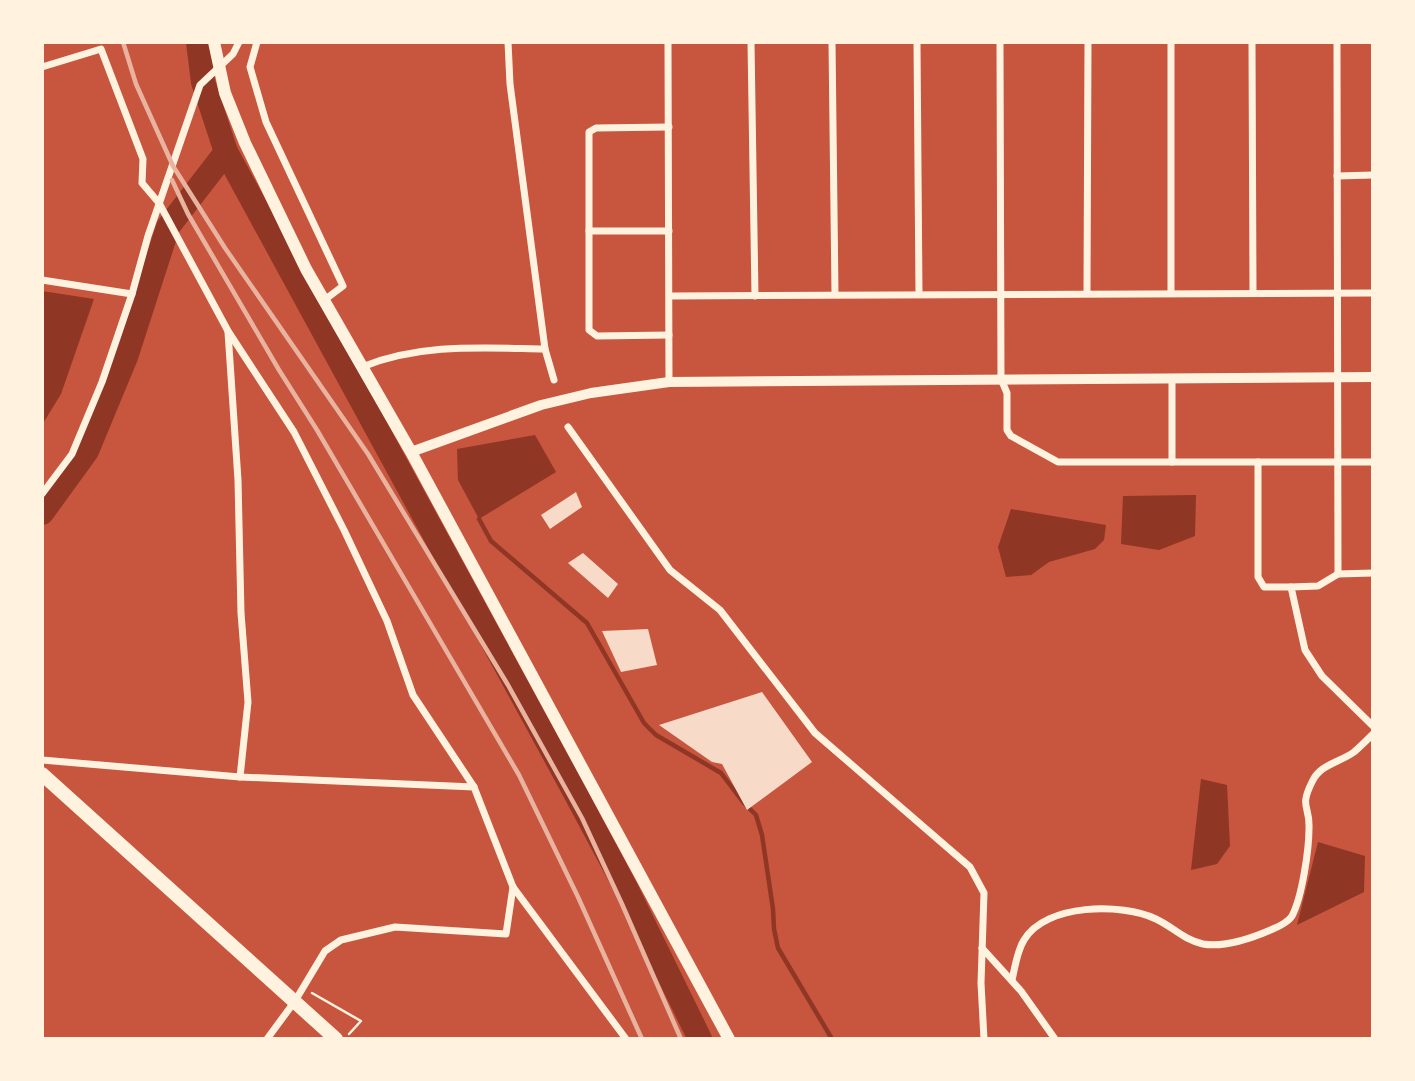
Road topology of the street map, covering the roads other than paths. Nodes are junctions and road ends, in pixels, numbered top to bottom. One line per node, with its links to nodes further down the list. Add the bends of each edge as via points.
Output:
1 (214, 42): 16 (main road)
2 (239, 42): 16 (street)
3 (257, 42): 35 (street, via 250,67 266,122 343,286)
4 (508, 42): 38 (street)
5 (668, 42): 17 (street)
6 (751, 42): 34 (street)
7 (832, 42): 30 (street)
8 (917, 42): 31 (street)
9 (1000, 42): 32 (street)
10 (1088, 42): 24 (street)
11 (1171, 42): 25 (street)
12 (1252, 42): 26 (street)
13 (1337, 42): 19 (street)
14 (100, 45): 15 (street); 20 (street, via 143,159 142,183)
15 (42, 67)
16 (219, 69): 20 (street, via 200,85); 35 (main road, via 245,144)
17 (669, 127): 21 (street, via 596,128 589,132); 22 (street)
18 (1373, 175): 19 (street)
19 (1337, 176): 27 (street)
20 (159, 203): 29 (street); 36 (street)
21 (589, 231): 22 (street); 37 (street, via 589,330 597,336)
22 (669, 231): 33 (street)
23 (42, 280): 29 (street)
24 (1087, 293): 25 (street); 32 (street)
25 (1171, 293): 26 (street)
26 (1253, 293): 27 (street)
27 (1337, 293): 28 (street); 41 (street)
28 (1373, 293)
29 (132, 294): 52 (street, via 72,454)
30 (835, 294): 31 (street); 34 (street)
31 (919, 294): 32 (street)
32 (1002, 294): 42 (street)
33 (670, 296): 34 (street); 37 (street)
34 (755, 296)
35 (323, 301): 39 (main road)
36 (228, 331): 60 (street, via 248,702); 61 (street, via 294,432 387,621 413,695)
37 (669, 335): 45 (street)
38 (545, 349): 39 (street, via 429,349); 44 (street)
39 (362, 367): 47 (main road)
40 (1373, 377): 41 (street)
41 (1338, 378): 43 (street); 48 (street)
42 (1001, 379): 43 (street); 45 (street); 50 (street, via 1011,436 1058,462)
43 (1172, 379): 50 (street)
44 (554, 380)
45 (669, 382): 47 (street, via 541,405)
46 (568, 427): 63 (street, via 670,570 720,610 815,733 970,867 984,893)
47 (411, 452): 69 (main road)
48 (1337, 461): 49 (street); 51 (street); 54 (street)
49 (1373, 461)
50 (1172, 462): 51 (street)
51 (1258, 462): 55 (street, via 1258,577 1264,587)
52 (42, 494)
53 (1373, 573): 54 (street)
54 (1338, 574): 55 (street, via 1318,586)
55 (1291, 587): 56 (street, via 1305,650 1322,676)
56 (1373, 726)
57 (1373, 734): 64 (street, via 1313,778 1304,800 1310,824 1306,865 1291,917 1278,928 1231,943 1204,944 1181,936 1156,919 1130,912 1101,908 1063,913 1044,921 1024,939)
58 (42, 760): 60 (street)
59 (42, 774): 65 (highway)
60 (240, 777): 61 (street)
61 (474, 787): 62 (street)
62 (513, 887): 65 (street, via 506,934 395,927 341,940 325,951); 68 (street)
63 (982, 948): 64 (street); 70 (street)
64 (1012, 981): 71 (street)
65 (295, 1001): 66 (street); 67 (highway)
66 (268, 1039)
67 (336, 1039)
68 (626, 1039)
69 (729, 1039)
70 (984, 1039)
71 (1055, 1039)

